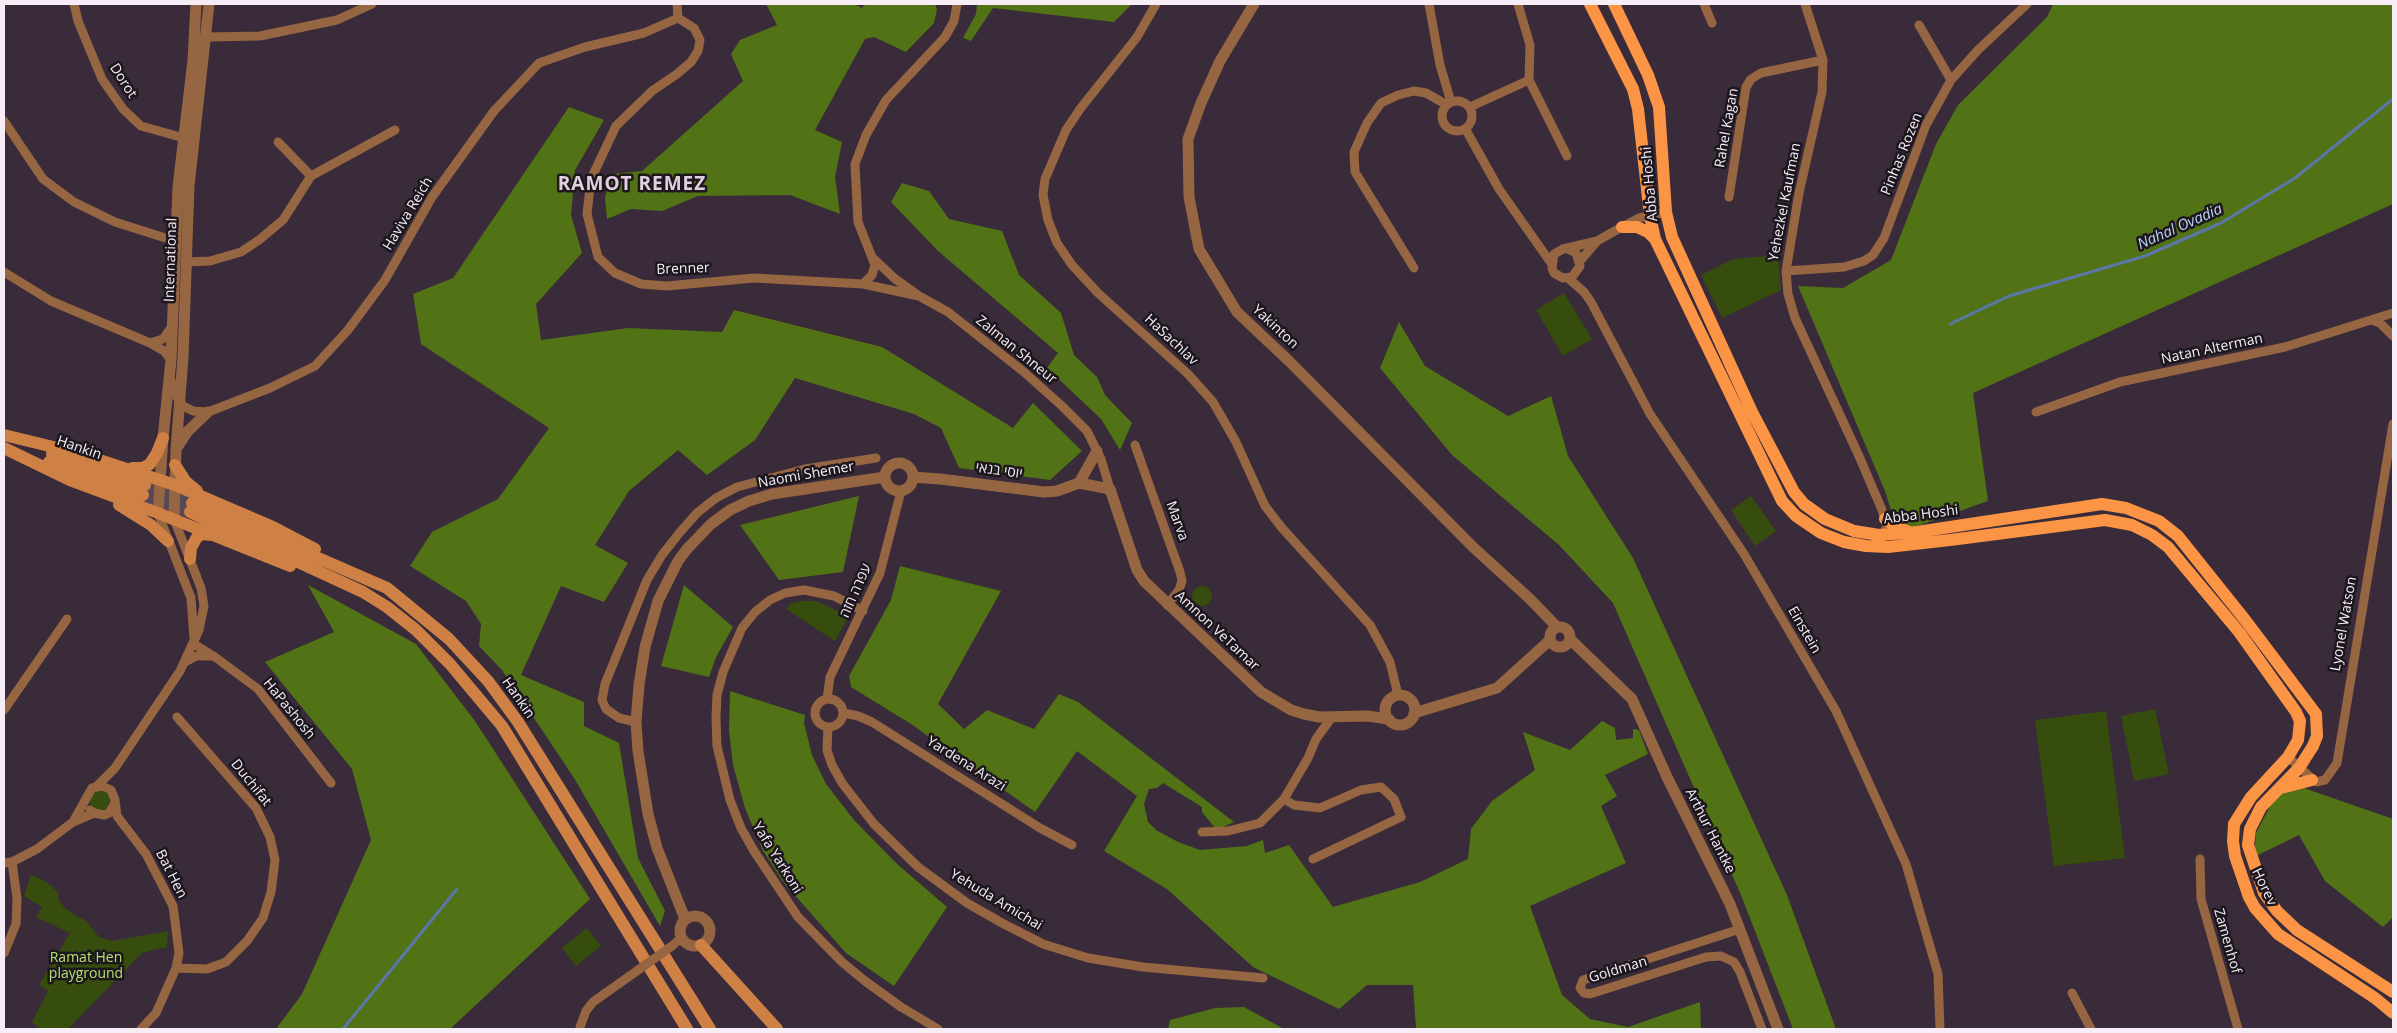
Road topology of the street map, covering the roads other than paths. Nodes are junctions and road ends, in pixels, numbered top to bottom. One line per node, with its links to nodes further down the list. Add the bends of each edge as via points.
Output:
1 (74, 4): 33 (street, Dorot, via 102,79 123,108 141,126)
2 (196, 4): 24 (street, International)
3 (209, 4): 19 (street, International)
4 (372, 4): 23 (street, via 337,20 260,36)
5 (677, 4): 17 (street)
6 (957, 4): 46 (street, Zalman Shneur, via 954,21 945,37 886,100 866,135 855,164 858,222)
7 (1156, 4): 103 (street, HaSachlav, via 1137,37 1066,130 1045,178 1043,195 1048,220 1057,243 1072,266 1188,374 1213,402 1236,442 1265,506 1370,625 1390,662)
8 (1254, 4): 99 (street, Yakinton, via 1220,61 1188,139 1189,197 1199,249 1237,312 1473,547 1530,599)
9 (1429, 4): 28 (street)
10 (1518, 4): 26 (street, via 1530,45)
11 (1590, 4): 39 (main road, Abba Hoshi, via 1632,89 1638,109)
12 (1614, 4): 18 (main road, Abba Hoshi)
13 (1620, 4): 18 (main road)
14 (1704, 4): 20 (street)
15 (1805, 4): 25 (street, Yehezkel Kaufman)
16 (2028, 4): 27 (street, Pinhas Rozen)
17 (678, 18): 54 (street, Brenner, via 694,28 700,40 698,51 691,62 652,90 616,126 591,179 587,214 598,256 615,273 642,284 667,286 754,278); 64 (street, Haviva Reich, via 644,33 585,47 540,63 494,111 432,197 384,280 333,348 315,366)
18 (1624, 20): 38 (main road, Abba Hoshi, via 1659,108)
19 (208, 22): 22 (street, International); 23 (street, via 214,30)
20 (1712, 23)
21 (1919, 25): 27 (street)
22 (207, 37): 23 (street); 24 (street, via 198,41); 48 (street, International, via 189,186)
23 (229, 37)
24 (194, 49): 33 (street, International)
25 (1823, 60): 37 (street, Rahel Kagan, via 1761,72 1751,79 1746,87); 51 (street, Yehezkel Kaufman, via 1822,92 1799,193)
26 (1529, 80): 29 (street); 35 (street)
27 (1951, 80): 51 (street, Pinhas Rozen, via 1926,126 1884,238 1873,255 1844,267)
28 (1449, 103): 29 (street, via 1461,101); 32 (street, via 1442,114 1443,124 1451,131); 50 (street, via 1414,91 1381,103 1367,123 1354,152 1355,172)
29 (1470, 107): 32 (street, via 1472,122)
30 (4, 121): 43 (street, via 43,179 74,202 115,222)
31 (395, 130): 36 (street)
32 (1466, 130): 41 (street, via 1499,189)
33 (184, 138): 43 (street, International)
34 (278, 142): 36 (street)
35 (1567, 156)
36 (311, 176): 48 (street, via 283,220 259,240 233,254 210,261)
37 (1730, 197)
38 (1666, 212): 39 (street); 91 (main road, Abba Hoshi, via 1672,237 1752,412 1794,492 1825,519)
39 (1650, 216): 40 (street); 42 (main road, Abba Hoshi)
40 (1622, 227): 42 (main road, via 1636,227); 44 (street)
41 (1531, 235): 45 (street, via 1545,245); 49 (street)
42 (1655, 239): 91 (main road, Abba Hoshi, via 1782,501 1796,516 1821,533 1844,542)
43 (175, 241): 58 (street, International)
44 (1598, 241): 45 (street); 47 (street)
45 (1563, 250): 47 (street, via 1576,253); 49 (street, via 1554,254)
46 (874, 259): 54 (street, via 874,270); 55 (street, Zalman Shneur)
47 (1580, 261): 53 (street, via 1579,270)
48 (186, 262): 63 (street, International)
49 (1551, 263): 53 (street, via 1554,273)
50 (1414, 268)
51 (1786, 271): 86 (street, Yehezkel Kaufman, via 1795,318 1860,456)
52 (4, 272): 60 (street, via 51,301)
53 (1568, 278): 153 (street, Einstein, via 1591,302 1650,414 1744,554 1836,711 1906,864 1938,974)
54 (863, 284): 55 (street, Brenner)
55 (920, 296): 72 (street, Zalman Shneur, via 948,312 1024,372 1087,432)
56 (2393, 312): 57 (street, Natan Alterman)
57 (2370, 320): 59 (street, via 2380,323); 65 (street, Natan Alterman, via 2285,348 2120,382)
58 (172, 325): 60 (street, via 163,339); 61 (street, International)
59 (2393, 336)
60 (150, 343): 61 (street, via 164,351)
61 (171, 360): 62 (street, International)
62 (170, 373): 63 (street, via 174,393); 68 (street, International)
63 (180, 403): 64 (street, via 194,411); 71 (street, International)
64 (208, 412): 71 (street, via 188,431)
65 (2036, 412)
66 (2393, 424): 118 (street, Lyonel Watson, via 2347,692 2340,752 2324,780)
67 (4, 436): 70 (main road, Hankin, via 144,490); 75 (main road, via 78,453)
68 (162, 438): 75 (main road, via 155,457 147,466 138,469); 78 (street, International)
69 (1135, 445): 96 (street, Marva, via 1182,581)
70 (4, 448): 81 (main road)
71 (176, 450): 74 (street, International)
72 (1097, 451): 79 (street); 82 (street, Zalman Shneur)
73 (876, 458): 113 (street, via 805,469 737,487 697,513 646,580 605,684 602,700 606,709 619,718)
74 (175, 465): 80 (street, International); 84 (main road, via 186,482)
75 (121, 467): 78 (main road)
76 (885, 477): 77 (street, via 891,465 899,462 911,469); 83 (street, via 888,486); 113 (street, Naomi Shemer, via 796,489 749,501 730,510 694,540 669,578 651,622 639,685)
77 (914, 477): 79 (street, יוסי בנאי, via 1044,492 1058,491); 83 (street, via 908,488)
78 (160, 480): 80 (main road); 85 (street, International)
79 (1079, 483): 82 (street)
80 (175, 485): 84 (main road); 87 (street, International)
81 (89, 488): 85 (main road); 92 (main road, via 132,512)
82 (1110, 489): 96 (street, Amnon VeTamar, via 1137,570)
83 (901, 491): 97 (street, עפרה חזה, via 882,566)
84 (207, 498): 94 (main road, via 273,527)
85 (158, 513): 87 (main road); 92 (street)
86 (1883, 515): 88 (main road, via 1895,526); 89 (street, Yehezkel Kaufman); 91 (street)
87 (174, 519): 90 (main road); 93 (street)
88 (1912, 533): 89 (main road, Abba Hoshi); 117 (main road, Abba Hoshi, via 2102,504 2126,508 2159,521 2178,536 2316,714 2317,736)
89 (1884, 535): 91 (main road, Abba Hoshi)
90 (215, 536): 93 (main road, via 202,534 197,537); 95 (main road)
91 (1868, 540): 115 (main road, Abba Hoshi, via 1888,547 2105,520 2132,525 2152,535 2168,547 2240,632 2296,712 2300,730)
92 (168, 541): 100 (street, via 191,598)
93 (190, 559): 100 (street, via 204,606)
94 (387, 588): 95 (main road, Hankin, via 191,508); 148 (main road, Hankin, via 433,623 488,681 518,722)
95 (362, 592): 147 (main road, Hankin, via 416,630 450,664 502,726)
96 (1167, 605): 112 (street, Amnon VeTamar, via 1269,698 1290,710)
97 (862, 611): 104 (street, עפרה חזה, via 830,677); 150 (street, Yafa Yarkoni, via 834,596 804,590 785,593 755,612 742,628 717,695 718,746 730,800 741,828 798,917 865,981)
98 (67, 619): 107 (street)
99 (1558, 639): 106 (street, via 1497,688); 136 (street, Arthur Hantke, via 1594,660 1632,699)
100 (194, 644): 101 (street, HaPashosh); 102 (street)
101 (216, 657): 102 (street, via 200,655); 119 (street, HaPashosh, via 258,689)
102 (185, 662): 116 (street)
103 (1398, 695): 105 (street); 110 (street, via 1390,699)
104 (827, 699): 108 (street, via 840,704); 114 (street, via 819,703 815,711 817,720)
105 (1412, 701): 106 (street); 109 (street)
106 (1436, 705): 109 (street)
107 (4, 710)
108 (844, 713): 114 (street, via 837,725); 131 (street, Yardena Arazi, via 872,722)
109 (1414, 713): 110 (street, via 1406,723 1396,724)
110 (1387, 714): 112 (street, Amnon VeTamar)
111 (177, 717): 140 (street, Duchifat, via 256,808 270,837 275,860 271,892 263,918 247,941 226,962 207,970)
112 (1332, 718): 123 (street, via 1316,739)
113 (636, 722): 135 (street, Naomi Shemer, via 642,784 656,848)
114 (828, 727): 141 (street, Yehuda Amichai, via 827,750 832,765 874,824 918,867 967,903 1042,944 1088,958 1144,967)
115 (2288, 757): 117 (street); 144 (main road, Horev, via 2251,796 2234,824 2233,841 2240,875 2255,908 2278,934)
116 (115, 768): 120 (street); 121 (street)
117 (2299, 768): 118 (street); 122 (main road, Horev)
118 (2312, 780): 122 (main road, via 2285,786)
119 (331, 783)
120 (97, 786): 121 (street); 124 (street, via 89,792)
121 (111, 790): 125 (street)
122 (2273, 794): 142 (main road, Horev, via 2255,818 2248,837 2251,859 2264,893 2296,930)
123 (1284, 799): 130 (street, via 1260,823 1228,832); 132 (street, via 1294,805 1320,808 1361,790 1381,788 1394,799 1401,817)
124 (86, 801): 126 (street); 129 (street)
125 (114, 805): 127 (street); 128 (street, Bat Hen)
126 (94, 813): 127 (street); 129 (street)
127 (104, 815): 128 (street)
128 (120, 820): 140 (street, Bat Hen, via 146,854 173,906 179,953)
129 (73, 822): 134 (street, via 37,849)
130 (1202, 832)
131 (1072, 845)
132 (1313, 859)
133 (2200, 859): 155 (street, Zamenhof, via 2201,898)
134 (8, 863): 139 (street, via 17,898 16,924)
135 (685, 918): 137 (street); 138 (street, via 695,916 708,923 708,938)
136 (1740, 929): 151 (street, Goldman, via 1583,980 1580,988 1590,994 1706,957 1721,956 1734,962 1740,972); 152 (street, Arthur Hantke)
137 (677, 942): 138 (street); 145 (street, bridge, via 593,1002)
138 (701, 945): 149 (main road)
139 (4, 953)
140 (176, 968): 146 (street, Bat Hen, via 156,1012)
141 (1263, 978)
142 (2393, 992)
143 (2072, 993): 154 (street)
144 (2391, 1012)
145 (579, 1028)
146 (141, 1029)
147 (687, 1029)
148 (710, 1029)
149 (777, 1029)
150 (938, 1029)
151 (1762, 1029)
152 (1778, 1029)
153 (1940, 1029)
154 (2091, 1029)
155 (2238, 1029)

